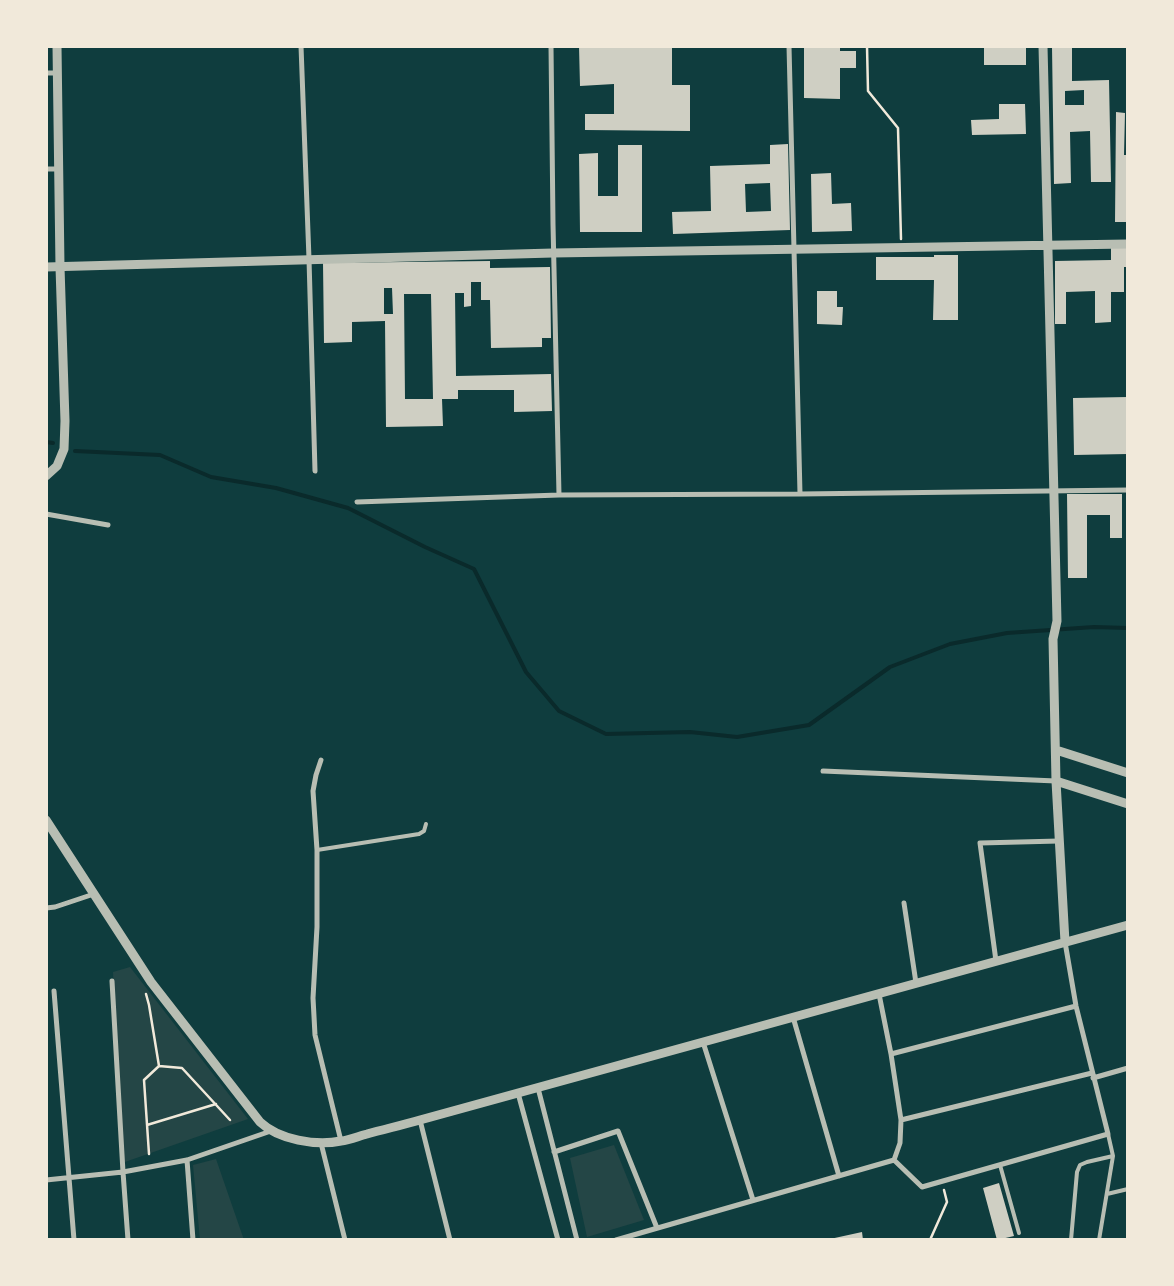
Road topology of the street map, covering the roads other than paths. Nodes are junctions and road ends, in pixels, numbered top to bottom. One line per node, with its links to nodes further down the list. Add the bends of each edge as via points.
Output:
1 (57, 46): 7 (street)
2 (301, 46): 14 (street)
3 (551, 46): 13 (street)
4 (789, 46): 12 (street)
5 (1043, 46): 11 (street)
6 (46, 73): 7 (street)
7 (58, 73): 9 (street)
8 (46, 169): 9 (street)
9 (59, 169): 16 (street)
10 (1128, 244): 11 (street)
11 (1048, 245): 12 (street); 20 (street)
12 (794, 249): 13 (street); 21 (street)
13 (554, 253): 14 (street); 22 (street)
14 (309, 259): 16 (street); 17 (street)
15 (46, 267): 16 (street)
16 (60, 267): 18 (street, via 64,449 57,466)
17 (315, 471)
18 (46, 476)
19 (1128, 490): 20 (street)
20 (1054, 492): 21 (street); 26 (street)
21 (800, 494): 22 (street)
22 (559, 495): 23 (street)
23 (357, 502)
24 (46, 514): 25 (street)
25 (108, 525)
26 (1056, 750): 29 (street); 30 (street)
27 (321, 760): 35 (street, via 313,791)
28 (823, 771): 30 (street)
29 (1128, 773)
30 (1056, 781): 31 (street); 34 (street)
31 (1128, 804)
32 (46, 820): 36 (street)
33 (426, 824): 35 (lane, via 419,834)
34 (1060, 841): 40 (street); 41 (street, via 980,843)
35 (317, 850): 58 (street, via 315,1035)
36 (94, 894): 38 (street); 56 (street, via 151,982 260,1122)
37 (904, 903): 43 (street)
38 (46, 908)
39 (1128, 924): 40 (street)
40 (1065, 942): 41 (street); 46 (street)
41 (996, 961): 43 (street)
42 (112, 981): 65 (street)
43 (916, 983): 45 (street)
44 (54, 991): 67 (street)
45 (879, 994): 47 (street); 49 (street)
46 (1076, 1006): 49 (street); 51 (street)
47 (792, 1017): 48 (street); 66 (street)
48 (703, 1042): 52 (street); 71 (street)
49 (891, 1054): 55 (street)
50 (1128, 1068): 51 (street)
51 (1093, 1075): 55 (street); 57 (street)
52 (538, 1088): 53 (street); 60 (street)
53 (518, 1093): 54 (street); 79 (street)
54 (420, 1120): 58 (street); 78 (street)
55 (902, 1120): 63 (street, via 900,1143)
56 (271, 1131): 59 (street); 62 (street)
57 (1108, 1134): 61 (lane); 64 (street)
58 (341, 1141): 59 (street)
59 (321, 1143): 77 (street)
60 (554, 1152): 72 (street, via 618,1131); 80 (street)
61 (1113, 1156): 70 (lane); 82 (lane, via 1080,1165)
62 (188, 1160): 65 (street); 76 (street)
63 (894, 1160): 64 (street, via 922,1187); 66 (street)
64 (1000, 1165): 73 (lane)
65 (123, 1172): 67 (street); 75 (street)
66 (840, 1176): 71 (street)
67 (69, 1179): 68 (street); 74 (street)
68 (46, 1180)
69 (1128, 1189): 70 (lane)
70 (1107, 1194): 83 (lane)
71 (753, 1200): 72 (street)
72 (657, 1228): 81 (street)
73 (1019, 1233)
74 (74, 1240)
75 (128, 1240)
76 (193, 1240)
77 (345, 1240)
78 (450, 1240)
79 (558, 1240)
80 (577, 1240)
81 (616, 1240)
82 (1071, 1240)
83 (1099, 1240)

